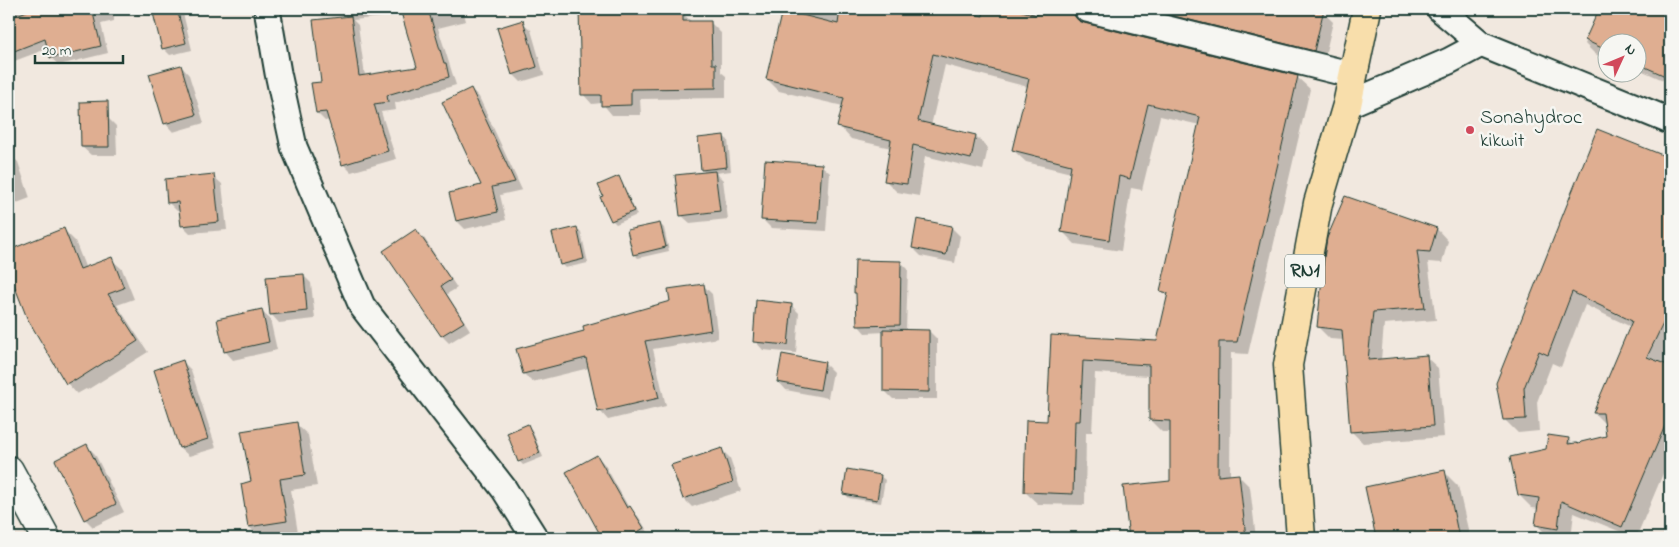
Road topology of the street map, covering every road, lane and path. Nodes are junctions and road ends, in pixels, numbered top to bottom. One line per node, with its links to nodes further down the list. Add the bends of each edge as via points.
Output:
1 (268, 9): 11 (street, via 294,146 362,306 504,489)
2 (1087, 9): 6 (street)
3 (1367, 9): 6 (highway, RN1)
4 (1440, 9): 5 (street)
5 (1481, 44): 7 (street); 8 (street)
6 (1353, 75): 7 (highway, RN1)
7 (1347, 105): 12 (highway, RN1, via 1318,203 1288,365)
8 (1670, 121)
9 (9, 470): 10 (main road)
10 (46, 538)
11 (535, 538)
12 (1301, 538)

